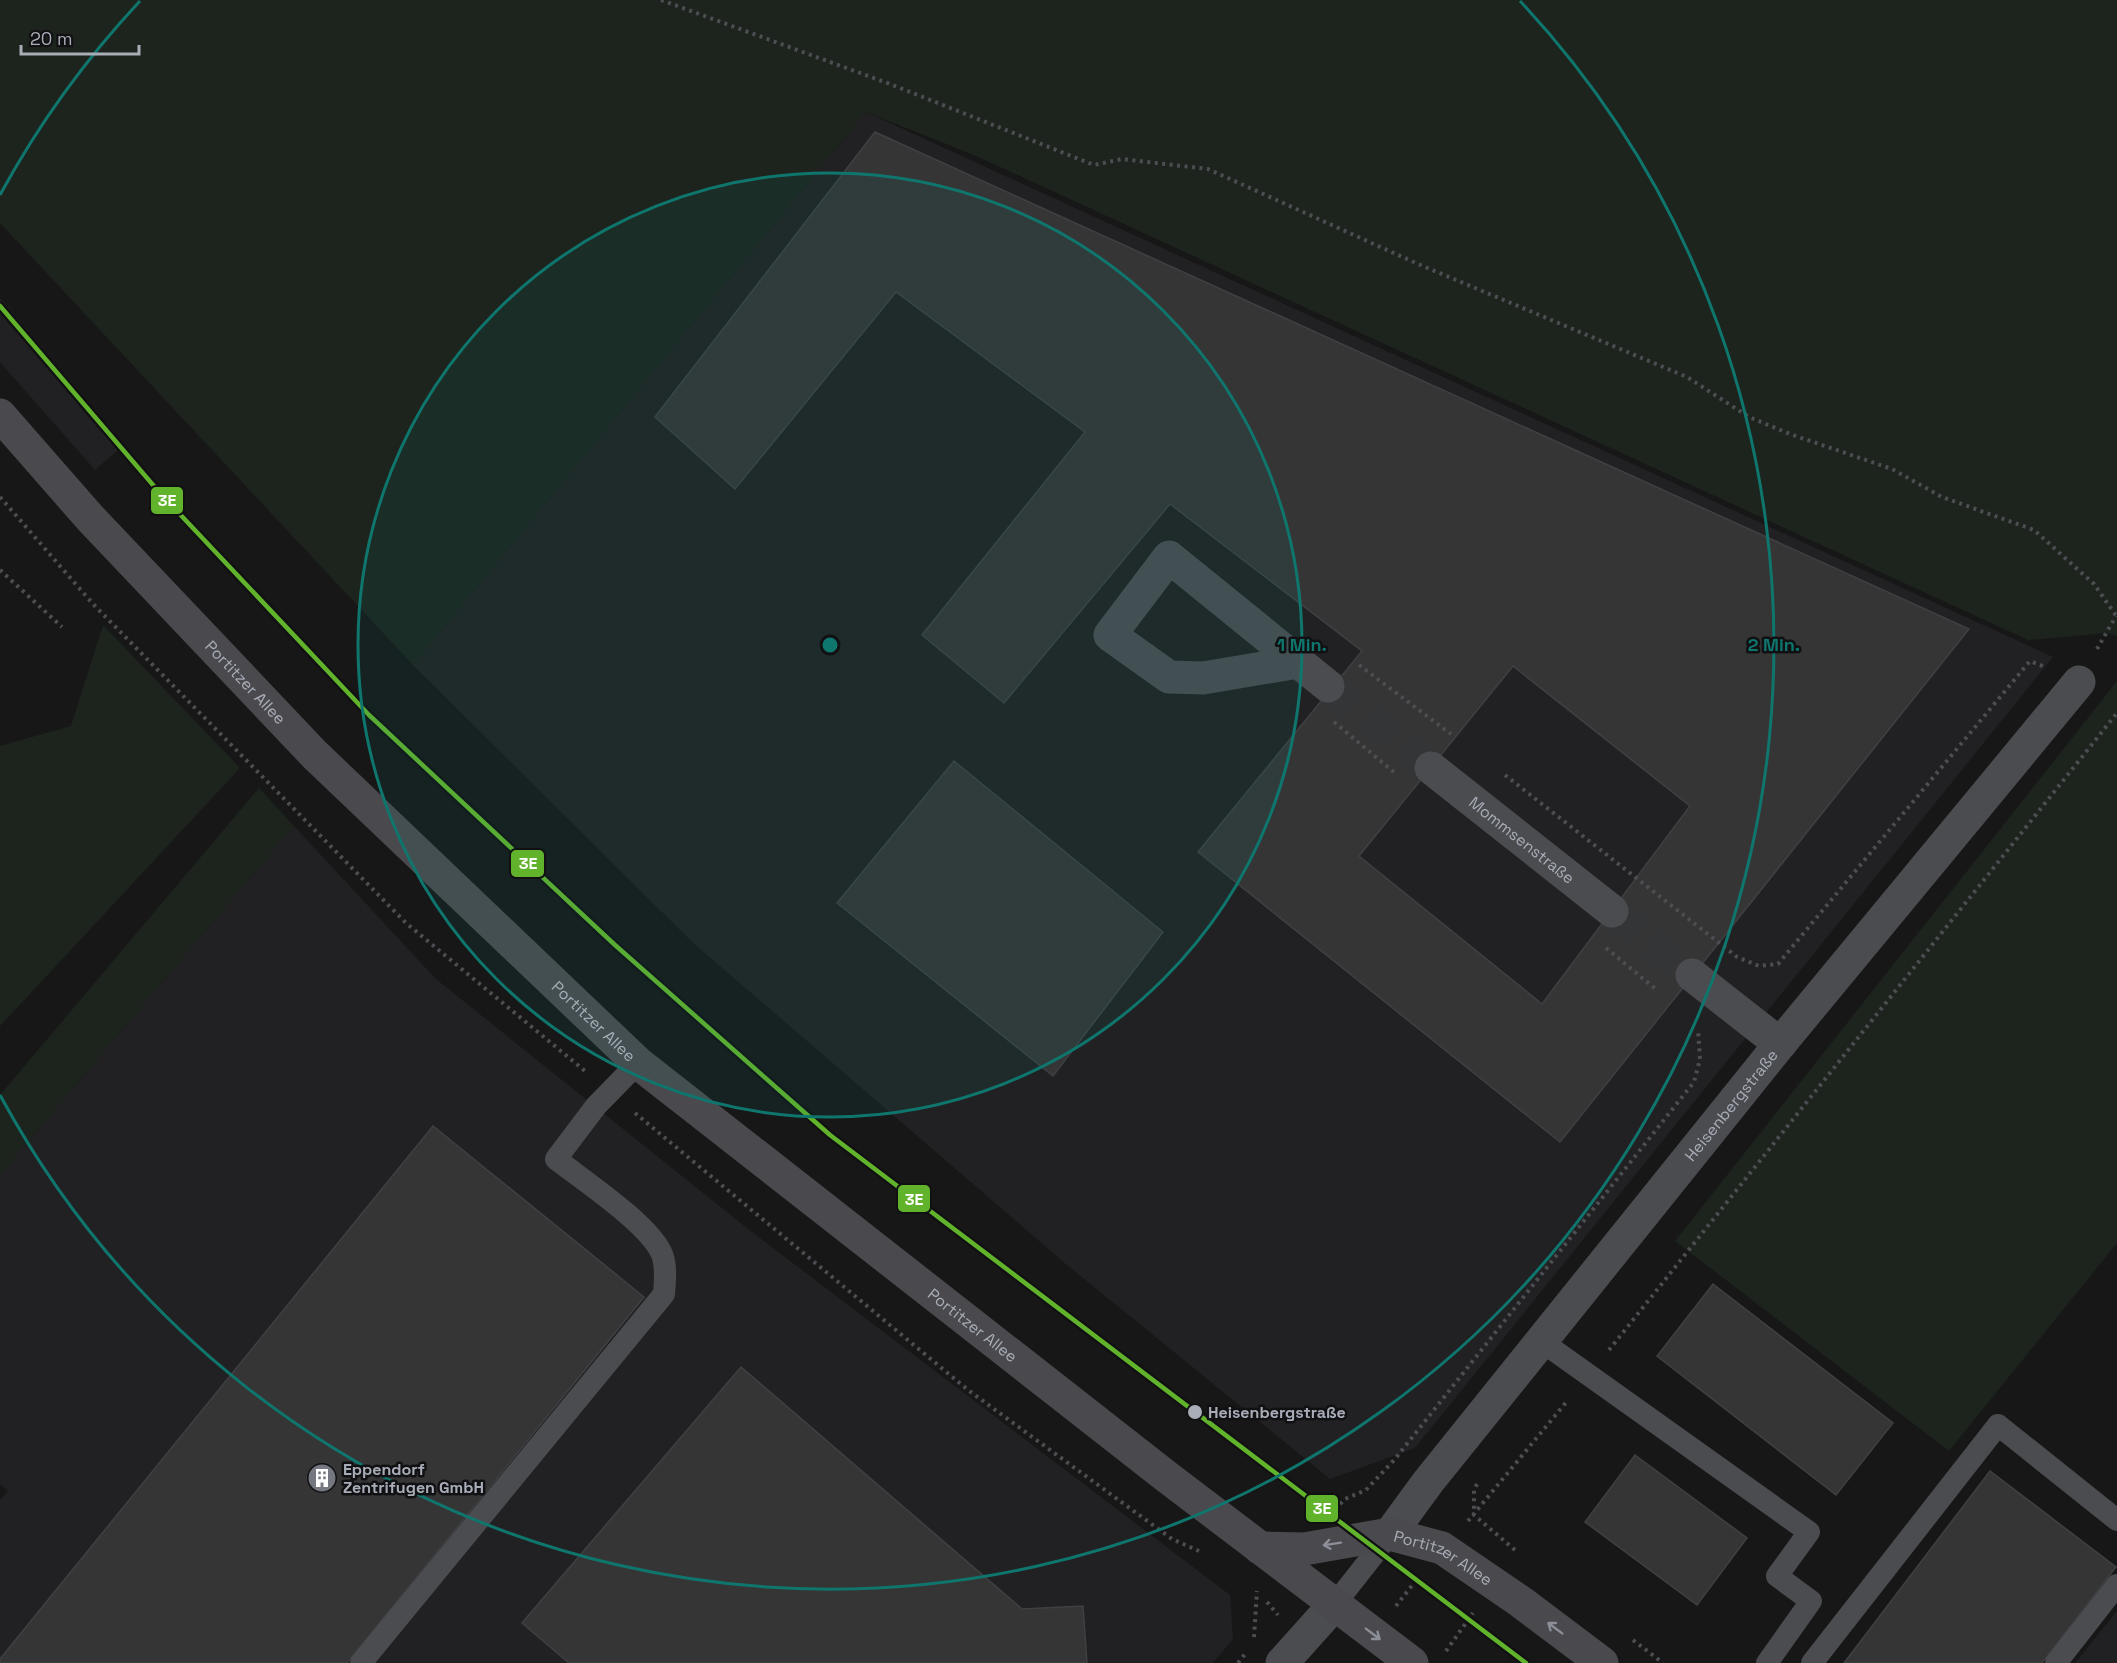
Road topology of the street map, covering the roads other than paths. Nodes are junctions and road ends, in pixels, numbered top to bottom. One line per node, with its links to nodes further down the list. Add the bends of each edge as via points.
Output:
1 (0, 416): 9 (main road, Portitzer Allee, via 91,519 315,755)
2 (1298, 662): 2 (street, via 1168,557 1110,636 1169,677 1203,678); 4 (street)
3 (2087, 668): 8 (street, Heisenbergstraße)
4 (1328, 686)
5 (1431, 768): 6 (street, Mommsenstraße)
6 (1612, 911)
7 (1692, 975): 8 (street)
8 (1780, 1044): 10 (street, Heisenbergstraße)
9 (638, 1063): 13 (main road, Portitzer Allee); 16 (lane, via 596,1106 556,1159 645,1231 662,1253 664,1294)
10 (1542, 1341): 12 (street, Heisenbergstraße); 20 (lane, via 1809,1532 1777,1576 1811,1601)
11 (2117, 1520): 21 (lane, via 1998,1425)
12 (1390, 1534): 13 (main road, Portitzer Allee, one-way to 13, via 1304,1549); 15 (lane); 19 (main road, Portitzer Allee, one-way to 12, via 1442,1548)
13 (1260, 1548): 15 (main road, Portitzer Allee)
14 (2117, 1585): 22 (lane)
15 (1334, 1605): 17 (street); 18 (main road, Portitzer Allee, one-way to 18)
16 (361, 1663)
17 (1282, 1663)
18 (1412, 1663)
19 (1602, 1663)
20 (1767, 1663)
21 (1812, 1663)
22 (2056, 1663)

